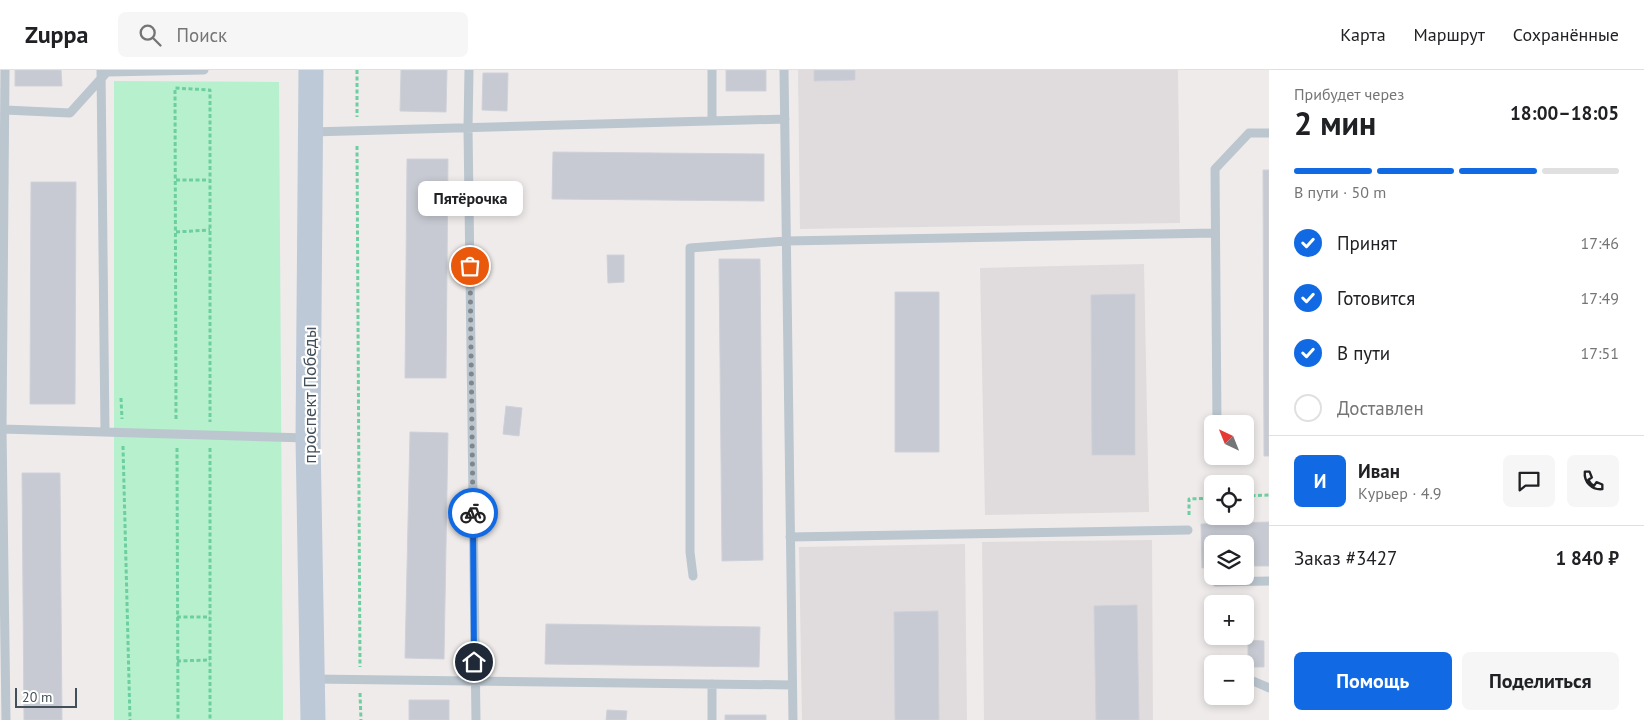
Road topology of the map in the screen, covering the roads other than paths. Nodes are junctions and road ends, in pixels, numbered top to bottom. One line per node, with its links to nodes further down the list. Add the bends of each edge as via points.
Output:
1 (5, 70): 8 (lane)
2 (204, 70): 7 (lane)
3 (311, 70): 12 (main road, проспект Победы)
4 (469, 70): 11 (lane)
5 (712, 70): 10 (lane)
6 (784, 70): 9 (lane)
7 (101, 74): 8 (lane, via 70,113); 19 (lane)
8 (5, 110): 14 (lane)
9 (785, 119): 10 (lane); 16 (lane)
10 (712, 121): 11 (lane)
11 (468, 128): 12 (lane); 28 (lane)
12 (311, 132): 20 (main road, проспект Победы)
13 (1269, 133): 15 (lane, via 1249,133 1215,169)
14 (2, 172): 18 (lane)
15 (1215, 233): 16 (lane); 17 (lane)
16 (786, 241): 23 (lane); 24 (lane, via 690,248)
17 (1218, 415)
18 (2, 429): 19 (lane); 22 (lane)
19 (105, 432): 20 (lane)
20 (308, 438): 27 (main road, проспект Победы)
21 (1188, 530): 23 (lane)
22 (2, 536): 33 (lane)
23 (790, 537): 31 (lane)
24 (692, 576)
25 (1254, 581): 26 (lane)
26 (1269, 581)
27 (312, 679): 28 (lane); 34 (main road, проспект Победы)
28 (475, 681): 30 (lane); 35 (lane)
29 (1254, 681): 32 (lane)
30 (712, 684): 31 (lane); 36 (lane)
31 (792, 685): 37 (lane)
32 (1269, 688)
33 (6, 720)
34 (313, 720)
35 (476, 720)
36 (712, 720)
37 (793, 720)

